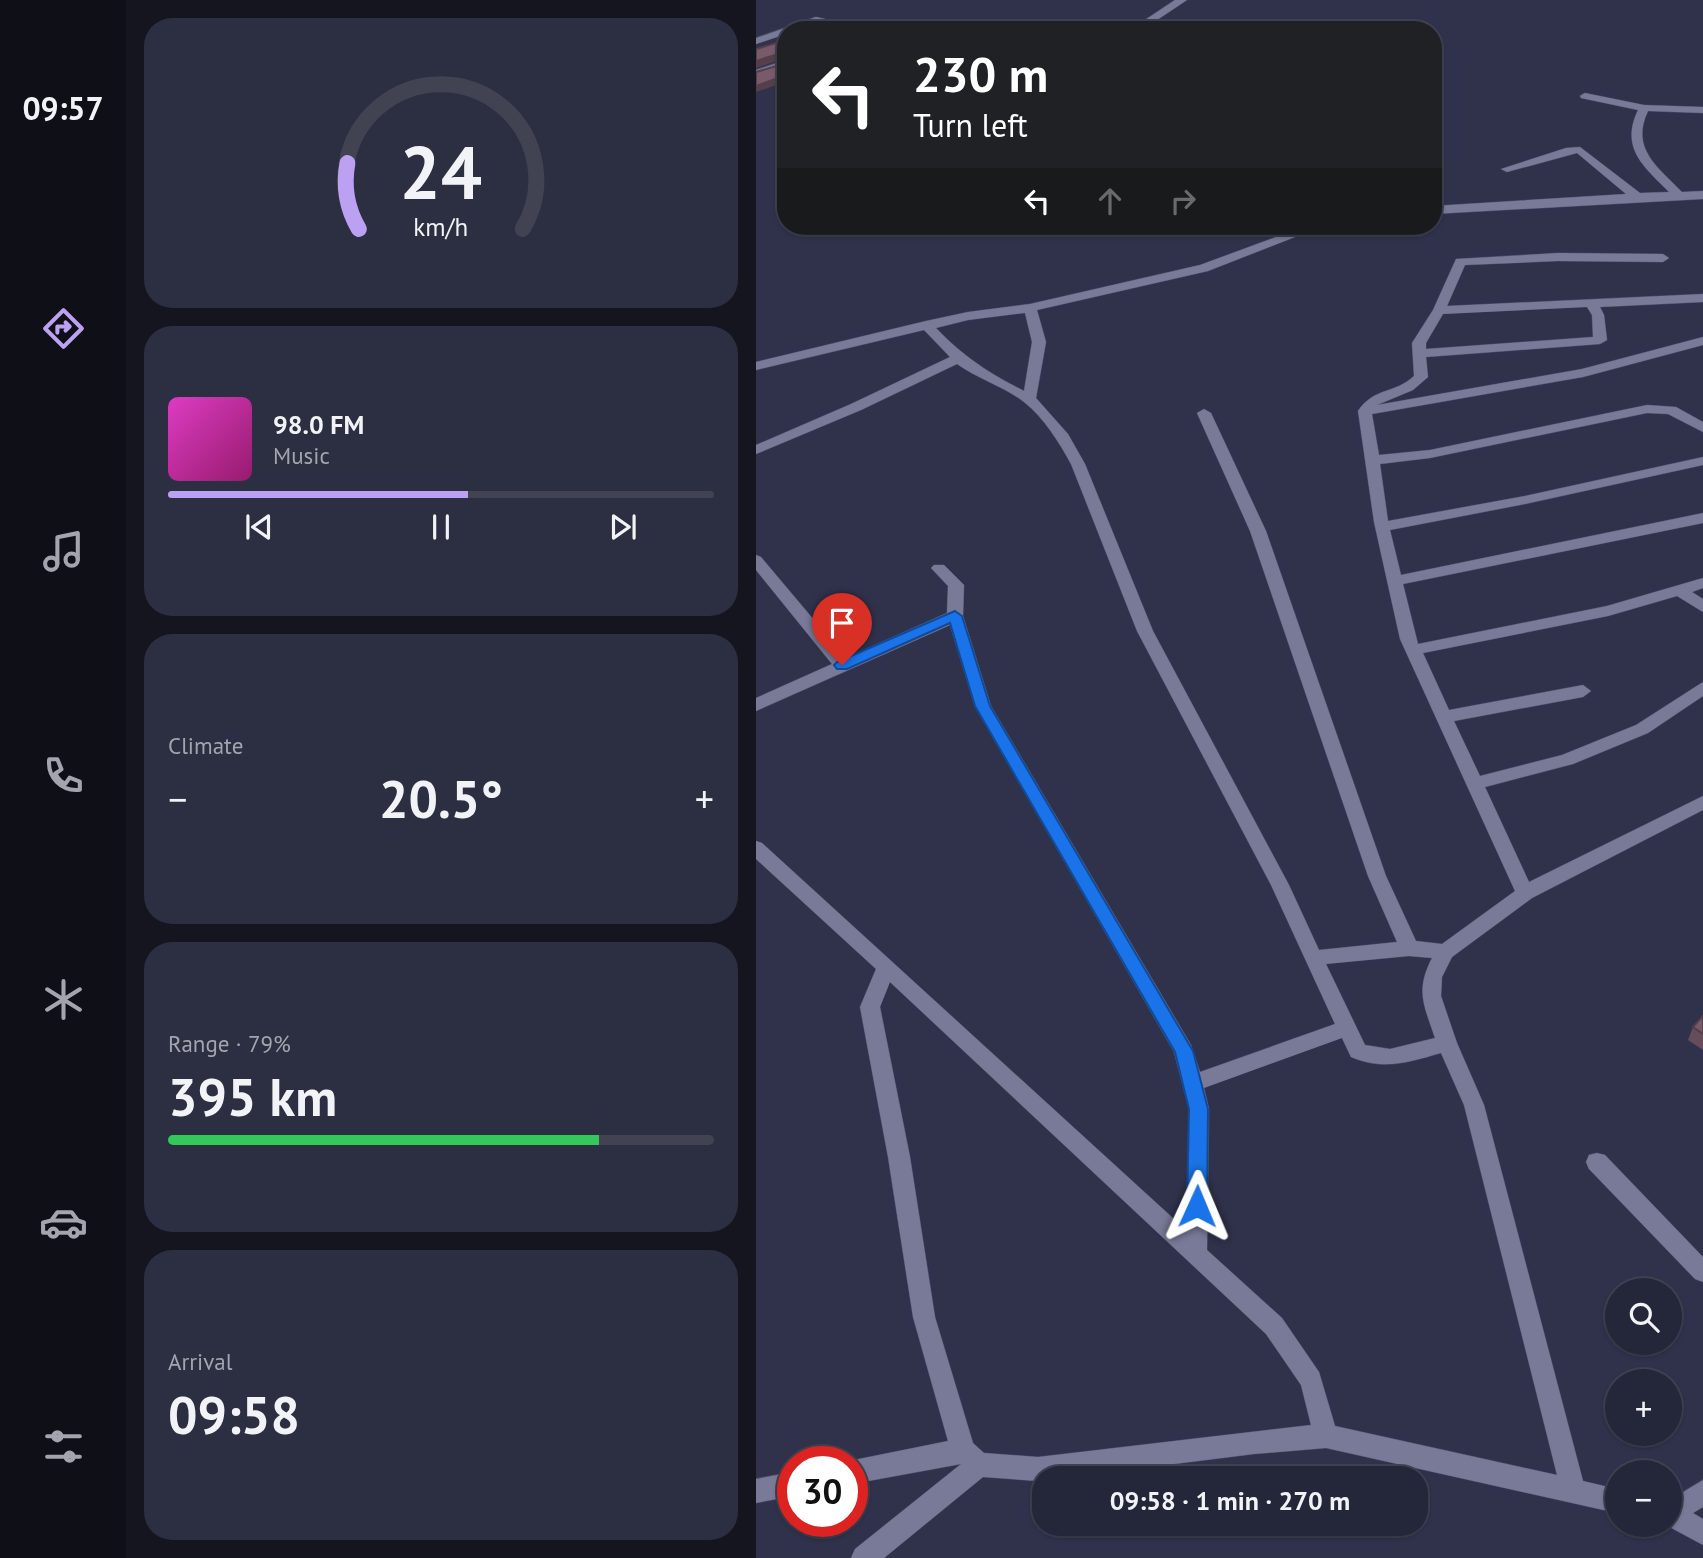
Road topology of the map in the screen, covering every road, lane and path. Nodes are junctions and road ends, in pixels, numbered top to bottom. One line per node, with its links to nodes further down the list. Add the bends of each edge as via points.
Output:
1 (1182, 0): 4 (street)
2 (820, 19): 3 (street)
3 (814, 21)
4 (1149, 21)
5 (777, 34): 6 (street)
6 (756, 41)
7 (777, 66): 8 (street)
8 (756, 73)
9 (1585, 96): 10 (street)
10 (1644, 108): 11 (street); 13 (street, via 1636,124 1638,148)
11 (1703, 110)
12 (1507, 169): 15 (street, via 1580,150)
13 (1679, 195): 14 (street); 15 (street)
14 (1703, 195)
15 (1637, 197): 16 (street)
16 (1442, 210)
17 (1293, 235): 21 (street, via 1204,268)
18 (1663, 258): 22 (street, via 1460,262)
19 (1703, 298): 20 (street)
20 (1591, 302): 22 (street); 25 (street, via 1598,315 1600,340)
21 (1030, 308): 23 (street); 28 (street, via 1039,342)
22 (1439, 310): 25 (street, via 1419,343)
23 (926, 325): 26 (street); 27 (street)
24 (1703, 341): 29 (street, via 1583,373)
25 (1420, 353): 29 (street, via 1421,377 1415,385 1383,394 1370,402)
26 (958, 358): 28 (street); 32 (street)
27 (756, 366)
28 (1029, 399): 56 (street, via 1063,437 1078,464 1145,631 1280,885)
29 (1366, 411): 33 (street)
30 (1204, 413): 54 (street, via 1258,531 1377,876)
31 (1703, 428): 33 (street, via 1671,410 1647,409 1430,454)
32 (756, 450)
33 (1372, 460): 36 (street)
34 (1703, 461): 36 (street)
35 (1703, 518): 39 (street)
36 (1382, 527): 39 (street)
37 (756, 560): 45 (street)
38 (939, 568): 43 (street, via 956,586)
39 (1395, 582): 44 (street)
40 (1703, 583): 41 (street)
41 (1679, 590): 42 (street); 44 (street, via 1608,611)
42 (1703, 607)
43 (955, 616): 45 (street); 60 (street, via 983,706 1184,1051)
44 (1413, 650): 49 (street)
45 (842, 665): 48 (street)
46 (1703, 688): 50 (street, via 1642,729 1567,760)
47 (1583, 691): 49 (street)
48 (756, 705)
49 (1443, 717): 50 (street)
50 (1473, 784): 53 (street)
51 (1703, 802): 53 (street)
52 (756, 848): 57 (street)
53 (1525, 893): 55 (street)
54 (1409, 948): 55 (street); 56 (street)
55 (1446, 952): 59 (street, via 1432,977 1431,996)
56 (1313, 958): 58 (street)
57 (887, 967): 62 (street); 65 (street, via 870,1007 924,1317)
58 (1346, 1028): 59 (street, via 1358,1051 1368,1057 1383,1058); 60 (street)
59 (1447, 1043): 68 (street, via 1474,1105)
60 (1194, 1083): 62 (street, via 1199,1109)
61 (1597, 1161): 63 (street)
62 (1196, 1254): 64 (street, via 1274,1326 1311,1380)
63 (1703, 1272)
64 (1326, 1436): 65 (street, via 1038,1469); 68 (street)
65 (971, 1458): 66 (street); 75 (street)
66 (868, 1470)
67 (777, 1487): 69 (street)
68 (1573, 1490): 71 (street)
69 (756, 1491)
70 (1703, 1492): 72 (street)
71 (1605, 1498)
72 (1682, 1506)
73 (1682, 1521): 74 (street)
74 (1703, 1533)
75 (864, 1558)

